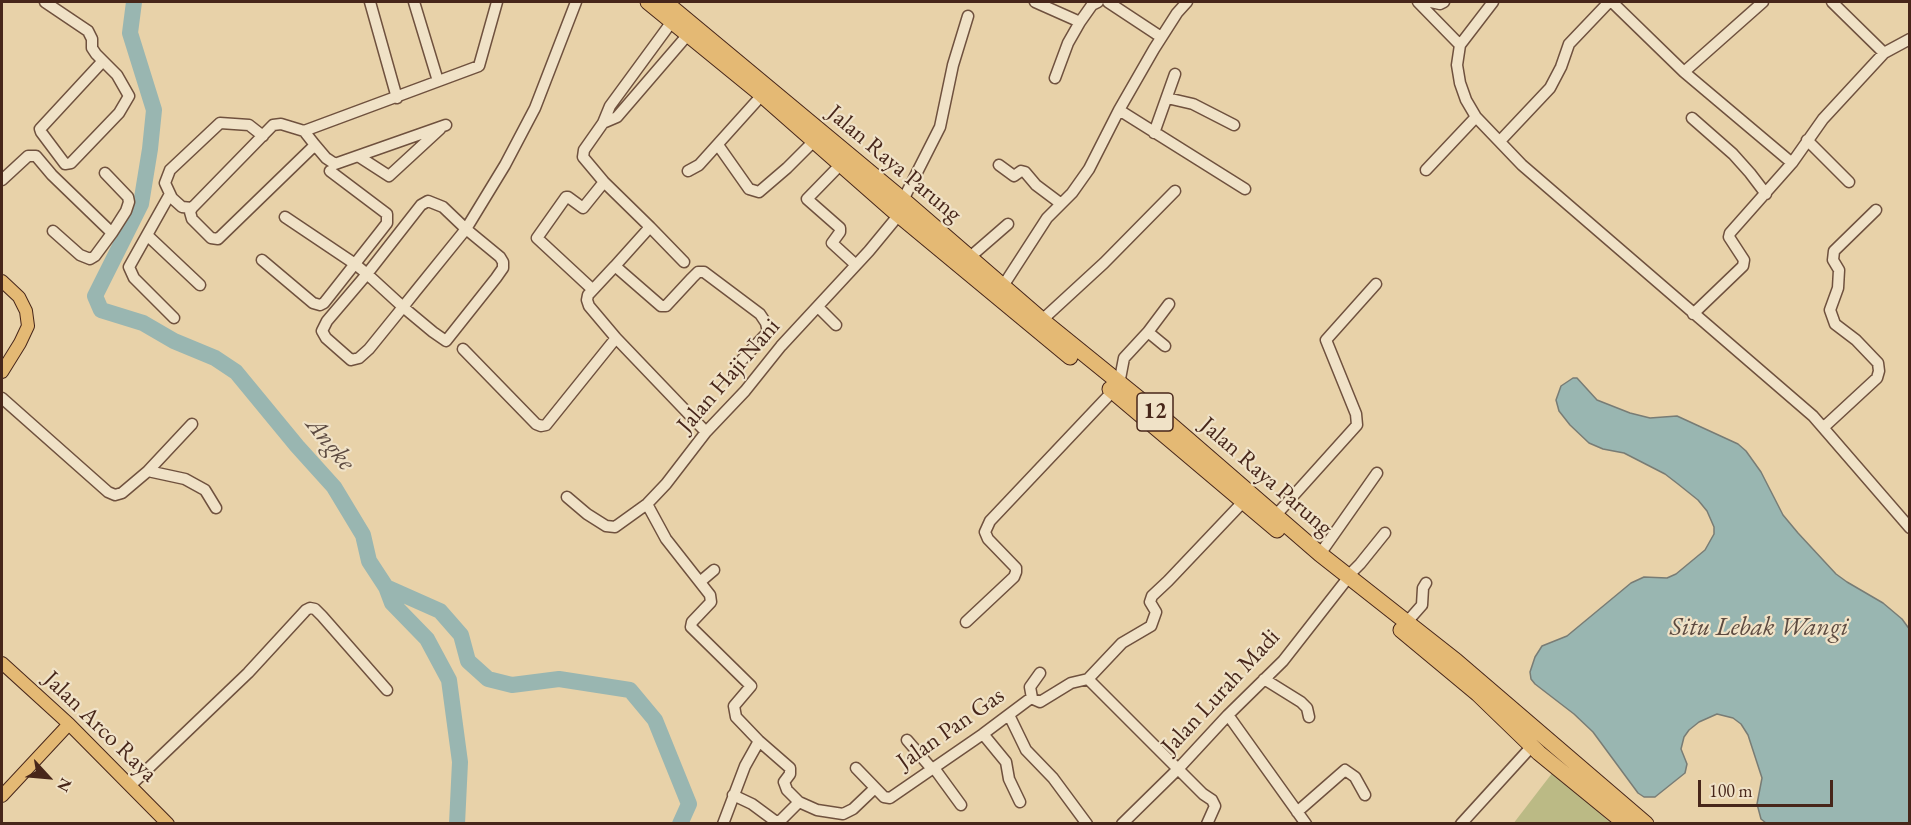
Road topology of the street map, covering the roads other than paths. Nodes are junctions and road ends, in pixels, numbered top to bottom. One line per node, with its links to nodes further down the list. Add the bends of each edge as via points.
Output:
1 (45, 2): 27 (street, via 88,31 92,48)
2 (370, 2): 34 (street)
3 (414, 2): 31 (street)
4 (497, 2): 31 (street, via 478,66)
5 (576, 2): 72 (street, via 535,108 506,165)
6 (648, 2): 20 (highway, Jalan Raya Parung / 12)
7 (665, 2): 20 (highway, Jalan Raya Parung / 12)
8 (1035, 2): 21 (street)
9 (1098, 2): 21 (street)
10 (1108, 2): 23 (street)
11 (1187, 2): 23 (street)
12 (1418, 2): 25 (street)
13 (1431, 2): 14 (street)
14 (1444, 2)
15 (1493, 2): 25 (street)
16 (1610, 2): 28 (street); 47 (street, via 1569,44 1550,88)
17 (1763, 2): 28 (street)
18 (1832, 2): 26 (street)
19 (968, 16): 66 (street, Jalan Haji Nani, via 940,127)
20 (675, 18): 22 (highway, Jalan Raya Parung / 12); 32 (street)
21 (1080, 22): 30 (street)
22 (691, 31): 33 (highway, Jalan Raya Parung / 12); 36 (street); 45 (highway, Jalan Raya Parung / 12)
23 (1161, 37): 37 (street)
24 (1910, 39): 26 (street)
25 (1460, 45): 38 (street, via 1458,74)
26 (1884, 54): 46 (street)
27 (102, 62): 27 (street, via 40,129 65,164 71,163 128,101 125,86)
28 (1684, 72): 52 (street)
29 (1175, 74): 35 (street)
30 (1055, 78)
31 (438, 81): 34 (street)
32 (621, 92): 36 (street); 40 (street)
33 (762, 95): 45 (highway, Jalan Raya Parung / 12); 49 (street)
34 (397, 98): 42 (street)
35 (1167, 98): 41 (street, via 1193,104); 43 (street)
36 (630, 102): 40 (street, via 617,117)
37 (1119, 110): 43 (street); 65 (street, via 1089,169)
38 (1476, 117): 47 (street); 54 (street)
39 (1692, 118): 64 (street, via 1733,154)
40 (603, 123): 59 (street, via 583,153 585,161)
41 (1234, 125)
42 (304, 131): 44 (street, via 281,124 273,125); 48 (street)
43 (1154, 133): 61 (street)
44 (262, 136): 63 (street, via 249,125 217,125 168,174 165,183); 67 (street)
45 (818, 136): 49 (street, via 759,192 749,189); 51 (highway, Jalan Raya Parung / 12)
46 (1807, 140): 52 (street); 60 (street)
47 (1500, 141): 91 (street, via 1522,165)
48 (315, 145): 50 (street, via 335,164); 67 (street, via 218,239 192,219)
49 (718, 146): 56 (street)
50 (358, 156): 50 (street, via 389,176 445,125)
51 (845, 160): 66 (highway, Jalan Raya Parung / 12); 80 (street, via 807,199 840,228 832,243)
52 (1792, 163): 64 (street)
53 (999, 165): 65 (street, via 1014,176 1025,172 1035,185)
54 (1426, 170)
55 (330, 171): 79 (street, via 387,214 387,223)
56 (688, 171)
57 (105, 172): 74 (street, via 129,202)
58 (2, 180): 74 (street, via 28,156 36,156)
59 (604, 182): 71 (street); 87 (street, via 583,208 566,197 537,238)
60 (1849, 182)
61 (1245, 189)
62 (1175, 191): 93 (street)
63 (170, 194): 67 (street, via 182,207); 75 (street)
64 (1766, 194): 91 (street, via 1730,232 1729,237 1744,260 1743,266)
65 (1060, 203): 86 (street)
66 (903, 207): 76 (highway, Jalan Raya Parung / 12); 80 (street, Jalan Haji Nani); 101 (highway, Jalan Raya Parung / 12)
67 (192, 208)
68 (1876, 210): 104 (street, via 1834,251 1838,288 1830,310 1835,324 1878,363 1879,371)
69 (285, 217): 79 (street)
70 (1008, 224): 76 (street)
71 (650, 227): 78 (street); 81 (street)
72 (466, 229): 82 (street, via 443,207 428,201); 89 (street); 89 (street, via 500,257 503,268 446,341)
73 (53, 231): 74 (street, via 90,259)
74 (112, 233)
75 (147, 235): 85 (street); 92 (street, via 129,270)
76 (970, 257): 86 (highway, Jalan Raya Parung / 12)
77 (262, 260): 79 (street, via 320,305)
78 (684, 262)
79 (355, 264): 82 (street)
80 (856, 265): 90 (street, Jalan Haji Nani)
81 (615, 266): 87 (street); 99 (street, via 661,306 666,306 698,272 704,272 760,314 768,332)
82 (367, 274): 89 (street); 89 (street, via 327,321 322,331 326,338 351,360 359,358)
83 (2, 281): 100 (main road, via 19,297 28,326)
84 (1376, 284): 112 (street, via 1326,340 1357,425)
85 (200, 285)
86 (1003, 286): 93 (highway, Jalan Raya Parung / 12)
87 (592, 289): 96 (street, via 586,300)
88 (1169, 304): 95 (street)
89 (403, 307)
90 (819, 307): 94 (street); 105 (street, Jalan Haji Nani)
91 (1693, 314): 104 (street)
92 (174, 318)
93 (1042, 320): 101 (highway, Jalan Raya Parung / 12)
94 (837, 325)
95 (1148, 332): 97 (street); 101 (street, via 1124,358)
96 (616, 338): 98 (street, via 546,425 541,426); 105 (street)
97 (1165, 346)
98 (462, 349)
99 (738, 364)
100 (2, 372)
101 (1116, 388): 109 (highway, Jalan Raya Parung / 12); 112 (highway, Jalan Raya Parung / 12, via 1163,418); 120 (street, via 990,521 985,532 988,539 1016,572)
102 (2, 398): 106 (street, via 108,492 122,493)
103 (192, 424): 106 (street)
104 (1824, 427): 113 (street)
105 (706, 432): 110 (street, Jalan Haji Nani)
106 (148, 471): 111 (street, via 185,479 205,490)
107 (1377, 473): 115 (street)
108 (567, 497): 110 (street, Jalan Haji Nani, via 596,520 615,527)
109 (1243, 502): 117 (highway, Jalan Raya Parung / 12); 126 (street, Jalan Pan Gas, via 1152,596 1150,602 1156,612 1151,626 1122,643)
110 (647, 504): 118 (street, via 666,539)
111 (216, 508)
112 (1276, 515): 115 (highway, Jalan Raya Parung / 12)
113 (1910, 528)
114 (1385, 533): 117 (street, Jalan Lurah Madi)
115 (1320, 554): 117 (highway, Jalan Raya Parung / 12)
116 (714, 570): 118 (street)
117 (1346, 579): 121 (highway, Jalan Raya Parung / 12); 122 (highway, Jalan Raya Parung / 12); 125 (street, Jalan Lurah Madi, via 1283,661)
118 (701, 581): 135 (street, via 711,602 690,627 751,686 734,706 734,712)
119 (1426, 583): 121 (street, via 1422,605)
120 (966, 622)
121 (1407, 622): 122 (highway, Jalan Raya Parung / 12)
122 (1429, 645): 136 (highway, Jalan Raya Parung / 12); 157 (highway, Jalan Raya Parung / 12)
123 (2, 663): 132 (main road, Jalan Arco Raya)
124 (1040, 673): 128 (street, via 1029,687)
125 (1264, 679): 130 (street, Jalan Lurah Madi); 131 (street, via 1301,702)
126 (1088, 680): 128 (street, Jalan Pan Gas, via 1071,683 1040,702); 139 (street)
127 (387, 690): 140 (street, via 310,608 248,674)
128 (1032, 698): 129 (street, Jalan Pan Gas)
129 (1009, 715): 133 (street, Jalan Pan Gas); 151 (street, via 1026,750 1053,778)
130 (1228, 715): 139 (street, Jalan Lurah Madi); 148 (street)
131 (1309, 717)
132 (69, 724): 140 (main road, Jalan Arco Raya); 144 (main road)
133 (983, 734): 138 (street, Jalan Pan Gas); 146 (street, via 1006,762)
134 (907, 740): 138 (street)
135 (759, 741): 142 (street); 145 (street, via 790,768 784,785)
136 (1532, 746): 155 (street); 156 (highway, Jalan Raya Parung / 12)
137 (856, 768): 141 (street, Jalan Pan Gas)
138 (933, 769): 141 (street, Jalan Pan Gas, via 890,798); 147 (street)
139 (1178, 770): 152 (street, Jalan Lurah Madi, via 1151,786); 153 (street, via 1214,803)
140 (131, 785): 149 (main road, Jalan Arco Raya)
141 (875, 789): 145 (street, Jalan Pan Gas, via 843,814)
142 (733, 795): 145 (street, via 775,821 780,821); 150 (street)
143 (1365, 795): 148 (street, via 1345,770)
144 (2, 796)
145 (799, 802)
146 (1020, 802)
147 (961, 805)
148 (1297, 812): 154 (street)
149 (168, 824)
150 (723, 824)
151 (1087, 824)
152 (1122, 824)
153 (1207, 824)
154 (1306, 824)
155 (1461, 824)
156 (1626, 824)
157 (1646, 824)

